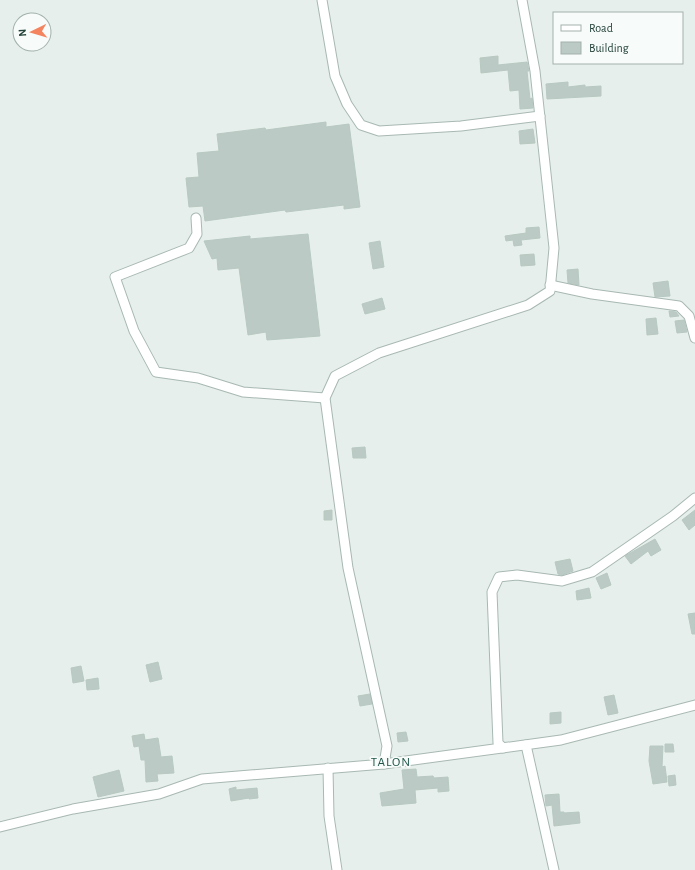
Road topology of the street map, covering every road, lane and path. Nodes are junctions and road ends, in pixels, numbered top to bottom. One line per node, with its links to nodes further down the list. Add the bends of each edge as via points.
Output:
1 (322, 0): 3 (street, via 336,76 347,104 361,125 379,131 461,126)
2 (522, 0): 3 (street, via 536,71)
3 (540, 116): 5 (street, via 554,248)
4 (196, 218): 7 (street, via 197,234 189,248 115,277 134,331 156,372 198,378 243,392)
5 (550, 285): 6 (street, via 592,294 679,306 689,316); 7 (street, via 550,291 528,305 379,353 335,376)
6 (695, 338)
7 (324, 398): 12 (street, via 348,568 387,746)
8 (695, 498): 11 (street, via 592,572 562,581 516,574 499,577 492,592 498,743)
9 (695, 705): 10 (street, via 561,740)
10 (526, 745): 11 (street); 16 (street)
11 (503, 748): 12 (street)
12 (384, 764): 13 (street)
13 (328, 768): 14 (street, via 202,779 160,794 73,809); 15 (street, via 330,816)
14 (0, 827)
15 (337, 870)
16 (554, 870)

